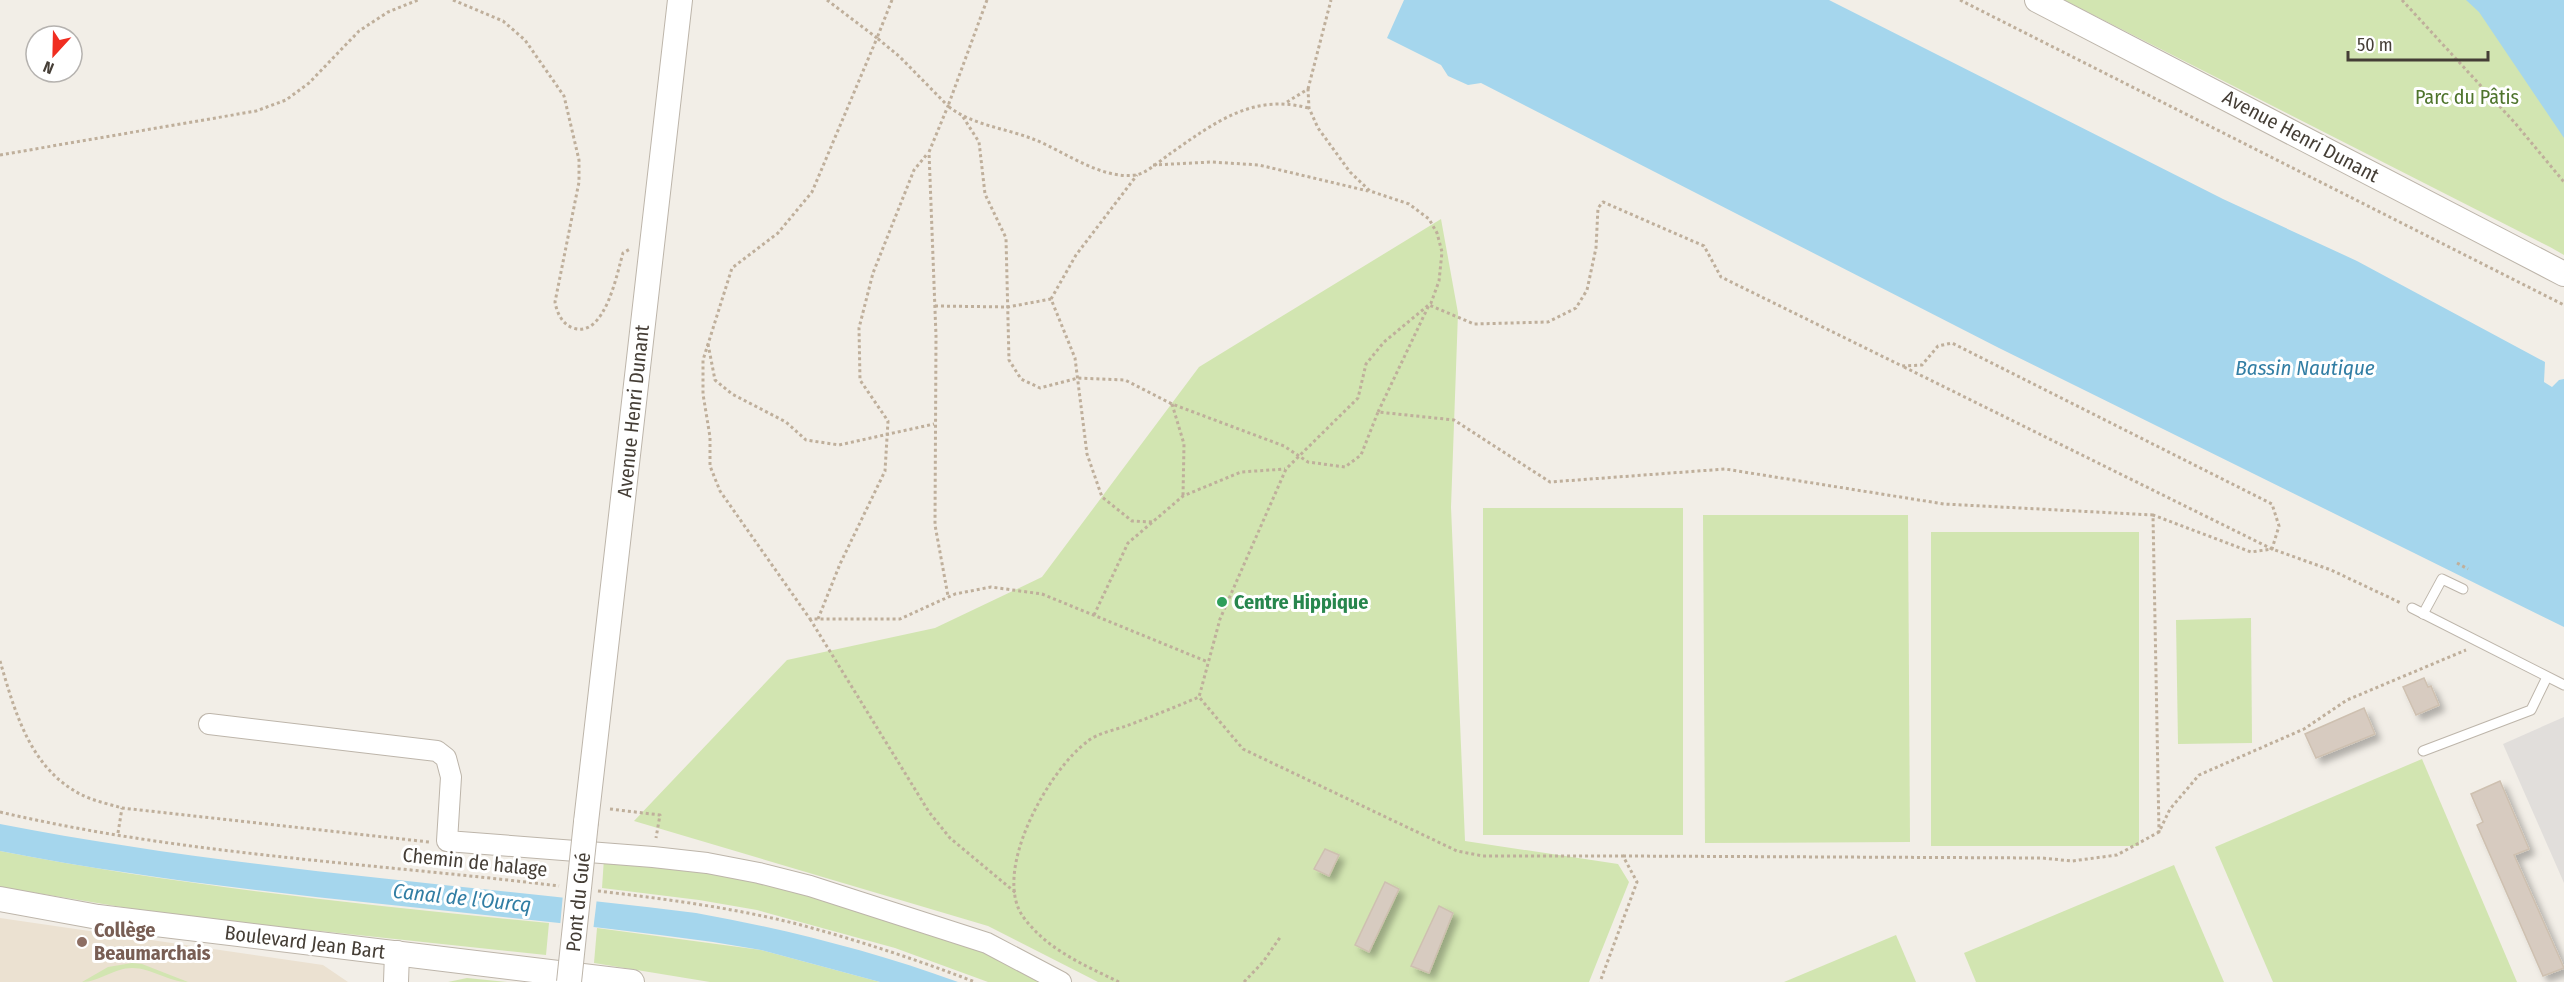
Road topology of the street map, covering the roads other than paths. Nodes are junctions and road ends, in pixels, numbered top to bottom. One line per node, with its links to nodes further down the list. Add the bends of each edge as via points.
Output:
1 (680, 0): 11 (street, Avenue Henri Dunant)
2 (2037, 0): 3 (street, Avenue Henri Dunant)
3 (2564, 274)
4 (2463, 589): 6 (lane, via 2442,579)
5 (2412, 608): 6 (lane)
6 (2423, 614): 7 (lane)
7 (2547, 677): 8 (lane); 10 (lane, via 2531,710)
8 (2564, 685)
9 (209, 724): 17 (street, via 437,751 446,758 451,777 447,842 707,863 810,886 987,943)
10 (2423, 751)
11 (594, 815): 14 (street, Pont du Gué, bridge)
12 (0, 899): 13 (street, Boulevard Jean Bart, via 98,917)
13 (397, 953): 14 (street, Boulevard Jean Bart); 15 (street)
14 (572, 978): 16 (street, Boulevard Jean Bart)
15 (396, 982)
16 (632, 982)
17 (1061, 982)

